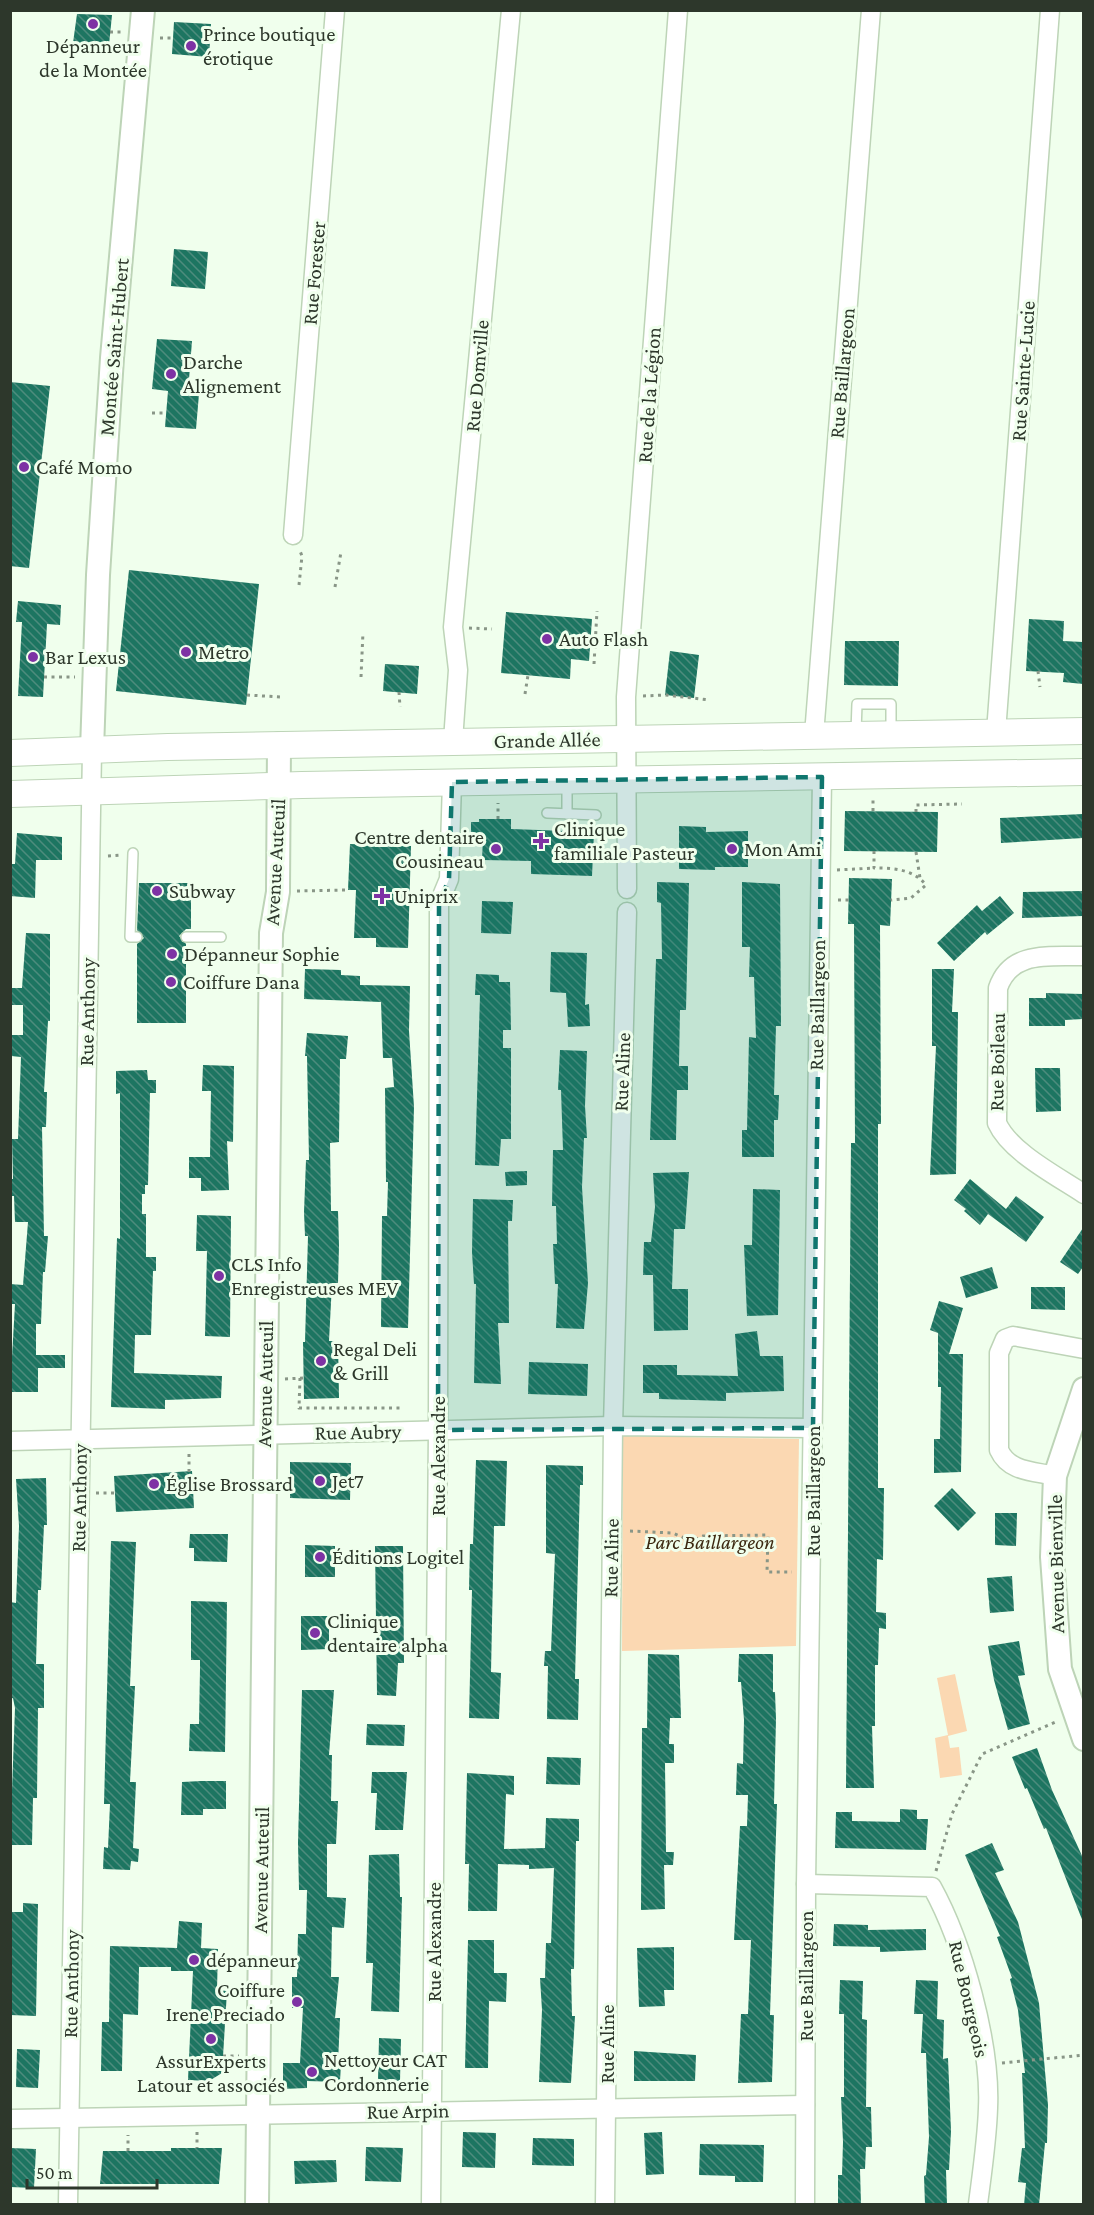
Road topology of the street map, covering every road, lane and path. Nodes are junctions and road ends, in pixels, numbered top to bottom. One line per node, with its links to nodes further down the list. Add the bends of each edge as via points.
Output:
1 (143, 10): 20 (street, Montée Saint-Hubert, via 112,358)
2 (335, 10): 9 (street, Rue Forester)
3 (511, 10): 33 (street, Rue Domville, via 453,627 458,670)
4 (678, 10): 32 (street, Rue de la Légion)
5 (871, 10): 31 (street, Rue Baillargeon)
6 (1050, 10): 30 (street, Rue Sainte-Lucie)
7 (152, 413): 8 (path)
8 (166, 413)
9 (293, 535): 11 (path, via 302,556)
10 (341, 552): 12 (path)
11 (299, 585)
12 (335, 587)
13 (597, 611): 15 (path)
14 (363, 632): 18 (path)
15 (594, 664)
16 (1038, 671): 21 (path)
17 (528, 675): 23 (path)
18 (361, 677)
19 (44, 678): 20 (path)
20 (96, 678): 35 (street, Montée Saint-Hubert)
21 (1040, 687)
22 (399, 693): 28 (path)
23 (525, 694)
24 (247, 695): 26 (path)
25 (664, 695): 27 (path)
26 (281, 697)
27 (710, 700)
28 (400, 707)
29 (1083, 730): 30 (main road, Grande Allée)
30 (996, 732): 31 (main road, Grande Allée)
31 (814, 735): 32 (main road, Grande Allée)
32 (626, 739): 33 (main road, Grande Allée); 40 (street, Rue de la Légion)
33 (453, 741): 34 (main road, Grande Allée)
34 (279, 744): 35 (main road, Grande Allée); 42 (street, Avenue Auteuil)
35 (92, 750): 36 (main road, Grande Allée); 43 (street, Montée Saint-Hubert)
36 (10, 753)
37 (1083, 772): 38 (main road, Grande Allée)
38 (822, 777): 40 (main road, Grande Allée); 60 (street, Rue Baillargeon)
39 (567, 780): 40 (main road, Grande Allée); 41 (main road, Grande Allée); 53 (lane)
40 (627, 780): 62 (street)
41 (452, 782): 42 (main road, Grande Allée); 78 (street, Rue Alexandre, via 449,879 439,903)
42 (279, 786): 43 (main road, Grande Allée); 64 (street, Avenue Auteuil)
43 (91, 792): 45 (main road, Grande Allée); 80 (street, Rue Anthony)
44 (873, 792): 50 (path)
45 (10, 794)
46 (498, 798): 55 (path)
47 (916, 798): 49 (path)
48 (962, 804): 49 (path)
49 (916, 805): 51 (path)
50 (873, 811)
51 (916, 812)
52 (547, 813): 53 (lane)
53 (567, 814): 54 (lane)
54 (596, 815)
55 (498, 819)
56 (874, 851): 59 (path)
57 (916, 852): 61 (path)
58 (133, 853): 67 (lane, via 130,938)
59 (874, 868): 60 (path); 61 (path, via 895,867)
60 (821, 871): 77 (street, Rue Baillargeon)
61 (920, 878): 65 (path, via 926,885 911,898)
62 (627, 889)
63 (348, 890): 64 (path)
64 (278, 892): 79 (street, Avenue Auteuil, via 271,933)
65 (891, 900)
66 (627, 912): 76 (street, Rue Aline)
67 (137, 937)
68 (186, 937): 69 (lane)
69 (221, 937)
70 (1083, 956): 71 (street, Rue Boileau, via 1020,960 1002,976 998,988 997,1123 1013,1144)
71 (1083, 1194)
72 (1083, 1349): 82 (street, via 1013,1336 1005,1339 999,1353 999,1450 1004,1462)
73 (300, 1378): 75 (path, via 299,1408)
74 (1083, 1389): 82 (street, Avenue Bienville)
75 (402, 1408)
76 (613, 1426): 77 (street, Rue Aubry); 78 (street, Rue Aubry); 83 (street, Rue Aline)
77 (813, 1428): 84 (street, Rue Baillargeon)
78 (438, 1430): 79 (street, Rue Aubry); 93 (street, Rue Alexandre)
79 (265, 1435): 80 (street, Rue Aubry); 94 (street, Avenue Auteuil)
80 (80, 1439): 81 (street, Rue Aubry); 95 (street, Rue Anthony)
81 (10, 1441)
82 (1055, 1476): 85 (street, Avenue Bienville, via 1052,1557 1060,1669)
83 (612, 1530): 84 (path, via 673,1533 691,1542 703,1536 768,1536 767,1572); 92 (street, Rue Aline)
84 (812, 1572): 87 (street, Rue Baillargeon)
85 (1075, 1713): 86 (street, Avenue Bienville); 88 (path, via 982,1754 952,1814)
86 (1083, 1739)
87 (806, 1884): 88 (street); 91 (street, Rue Baillargeon)
88 (932, 1887): 90 (street, Rue Bourgeois, via 948,1916 971,1988)
89 (1083, 2055): 90 (path)
90 (985, 2065): 102 (street, Rue Bourgeois, via 988,2107)
91 (805, 2105): 92 (street, Rue Arpin); 101 (street, Rue Baillargeon)
92 (607, 2109): 93 (street, Rue Arpin); 100 (street, Rue Aline)
93 (432, 2111): 94 (street, Rue Arpin); 99 (street, Rue Alexandre)
94 (258, 2113): 95 (street, Rue Arpin); 98 (street, Avenue Auteuil)
95 (69, 2118): 96 (street, Rue Arpin); 97 (street, Rue Anthony)
96 (10, 2119)
97 (68, 2205)
98 (257, 2205)
99 (431, 2205)
100 (605, 2205)
101 (805, 2205)
102 (978, 2205)

